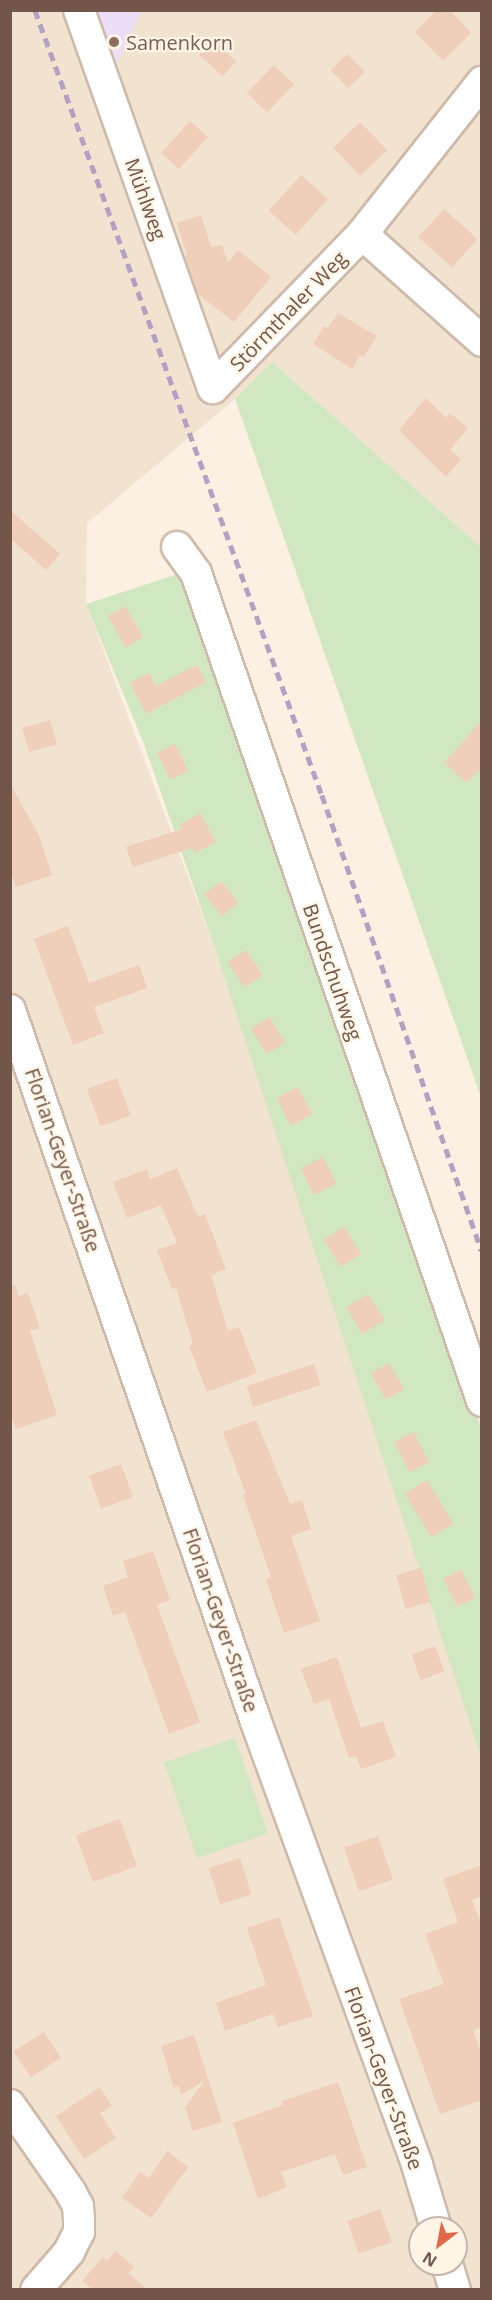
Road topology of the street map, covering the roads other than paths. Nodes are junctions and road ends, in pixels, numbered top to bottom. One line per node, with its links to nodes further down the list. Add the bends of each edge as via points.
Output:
1 (79, 10): 5 (street, Mühlweg)
2 (482, 82): 3 (street, Störmthaler Weg)
3 (362, 234): 4 (street, Störmthaler Weg); 5 (street, Störmthaler Weg)
4 (482, 341)
5 (213, 388)
6 (177, 547): 8 (street, Bundschuhweg, via 196,573)
7 (10, 1010): 10 (street, Florian-Geyer-Straße, via 260,1733)
8 (482, 1401)
9 (10, 2105): 11 (street, via 78,2206 79,2232 69,2252)
10 (432, 2216)
11 (36, 2289)

